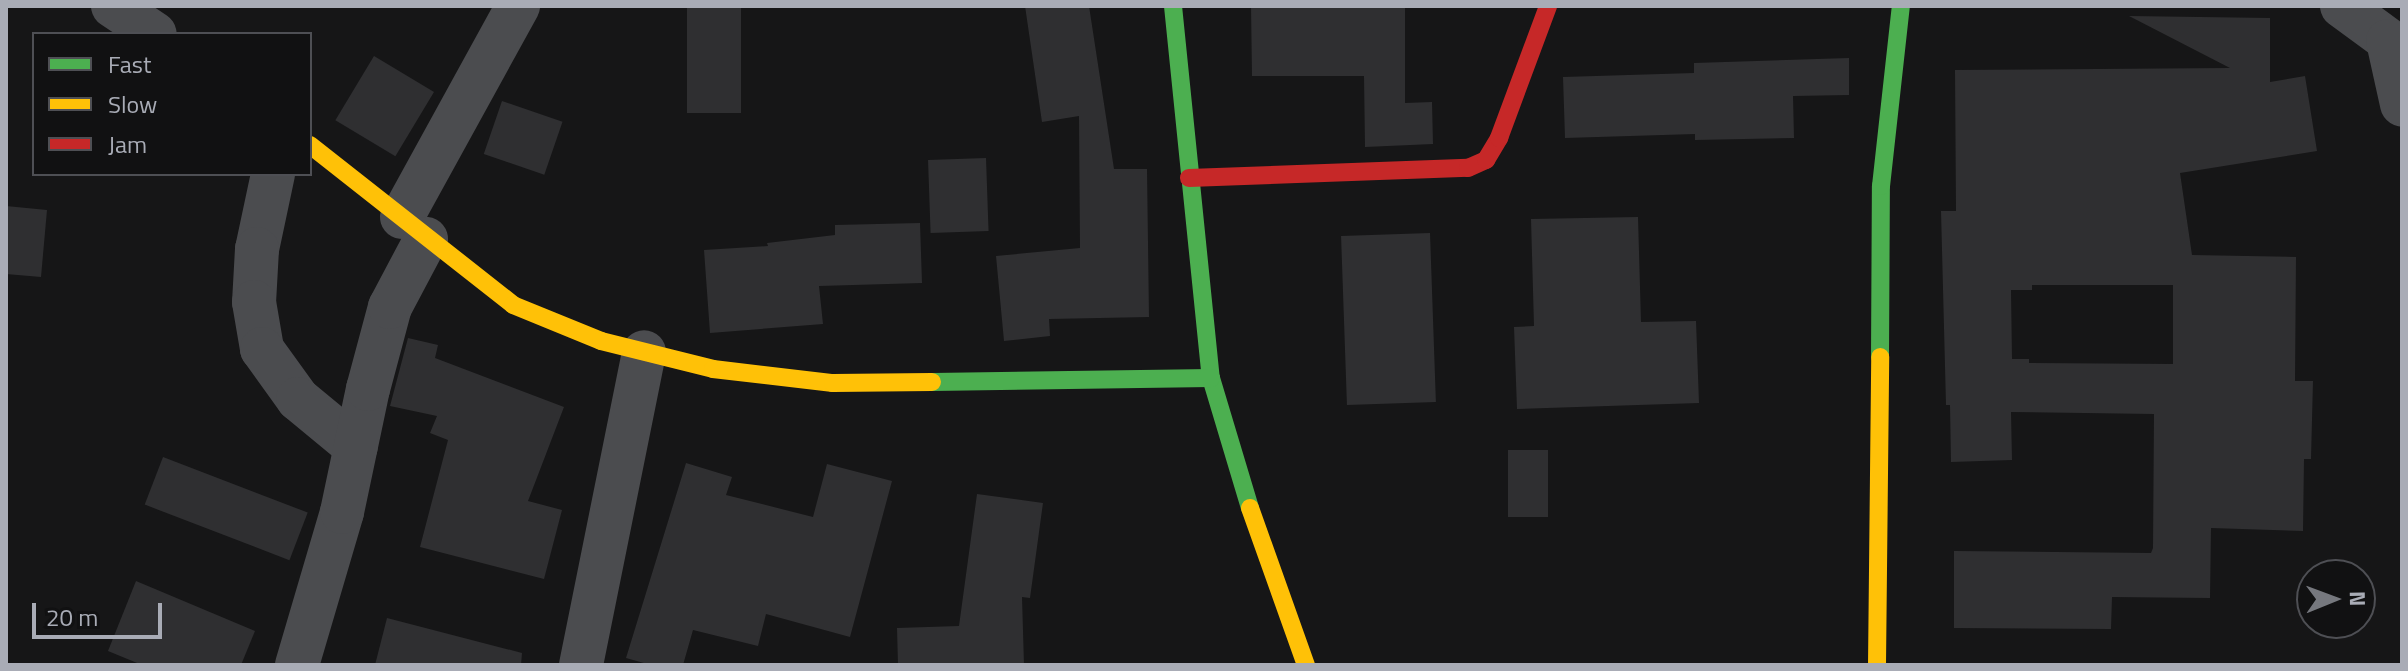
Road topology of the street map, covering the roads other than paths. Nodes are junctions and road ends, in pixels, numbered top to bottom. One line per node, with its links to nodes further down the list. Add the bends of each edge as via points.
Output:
1 (113, 6): 7 (street)
2 (518, 6): 13 (street)
3 (1173, 6): 12 (street)
4 (1548, 6): 12 (street, via 1486,160 1468,168)
5 (1901, 6): 20 (street, via 1881,186)
6 (2342, 6): 8 (street)
7 (152, 32)
8 (2395, 45): 9 (street)
9 (2402, 104)
10 (312, 147): 13 (street)
11 (273, 176): 16 (street, via 254,302 262,349 298,399)
12 (1189, 178): 15 (street)
13 (414, 228): 14 (street, via 513,305 601,341); 16 (street)
14 (644, 352): 15 (street, via 713,369 833,383); 18 (street)
15 (1211, 378): 19 (street, via 1244,492)
16 (356, 447): 17 (street)
17 (297, 665)
18 (581, 665)
19 (1306, 665)
20 (1877, 665)

